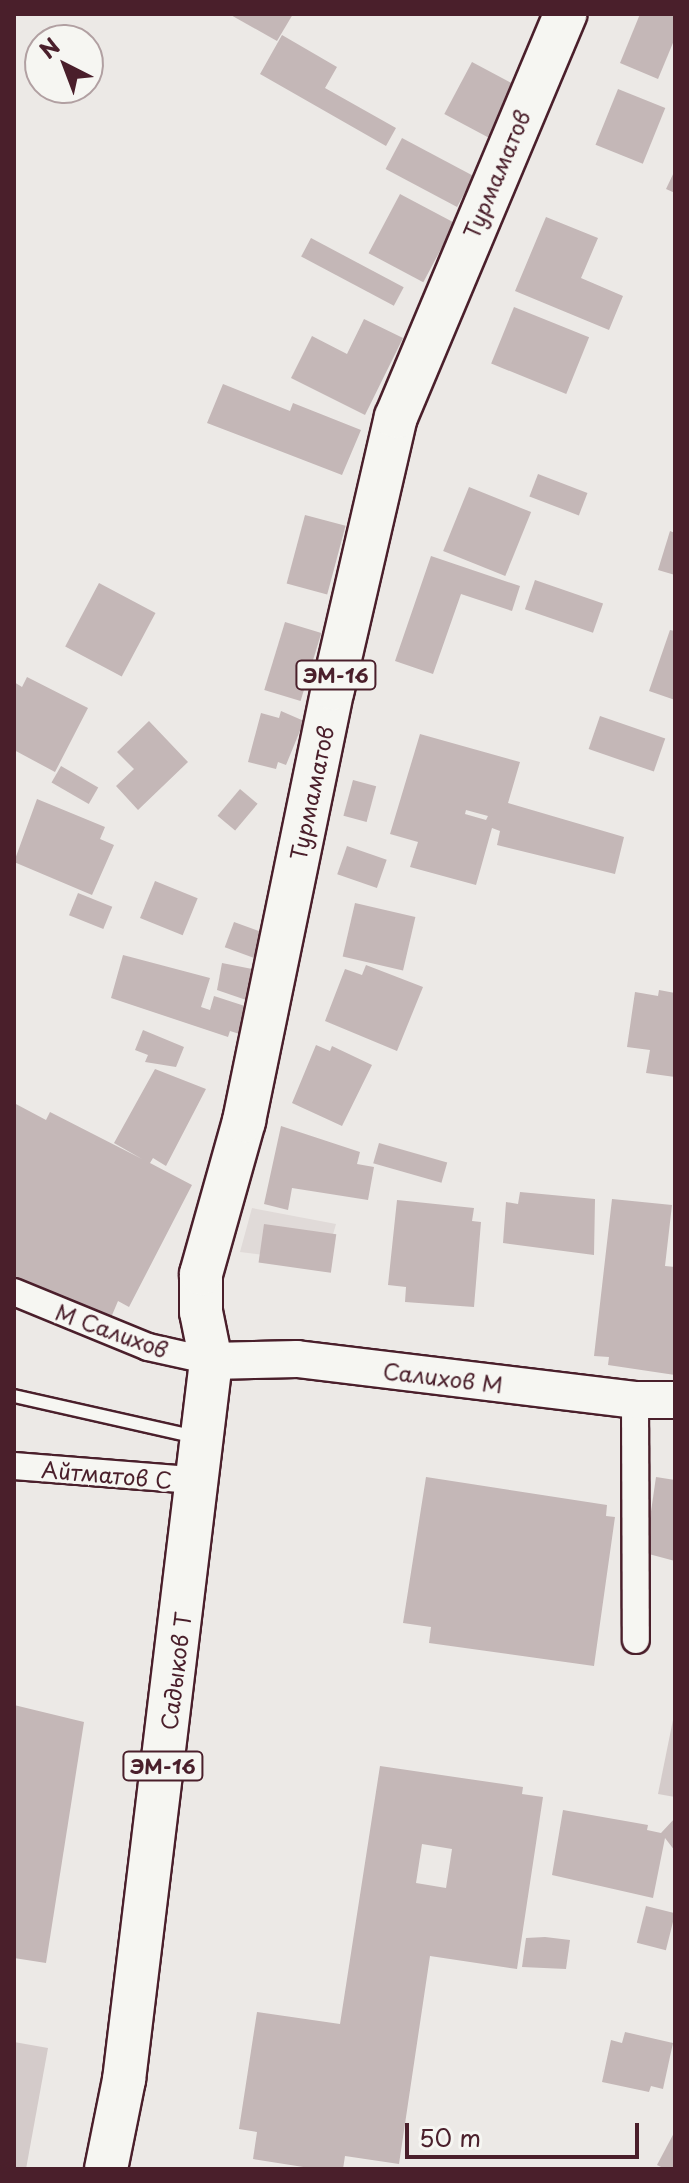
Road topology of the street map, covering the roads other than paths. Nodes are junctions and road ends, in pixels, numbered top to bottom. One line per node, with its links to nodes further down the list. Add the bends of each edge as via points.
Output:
1 (565, 14): 3 (highway, Турмаматов / ЭМ-16, via 396,417 333,689 244,1121 201,1274 201,1312)
2 (14, 1292): 3 (street, М Салихов, via 148,1347)
3 (211, 1361): 5 (main road, Салихов М, via 297,1359); 7 (highway, Садыков Т / ЭМ-16)
4 (14, 1396): 7 (lane)
5 (635, 1400): 6 (main road, Салихов М); 10 (street)
6 (675, 1400)
7 (203, 1439): 9 (highway, Садыков Т / ЭМ-16)
8 (14, 1466): 9 (street, Айтматов С, via 180,1479)
9 (198, 1485): 11 (highway, Садыков Т / ЭМ-16, via 124,2080)
10 (636, 1640)
11 (106, 2169)

